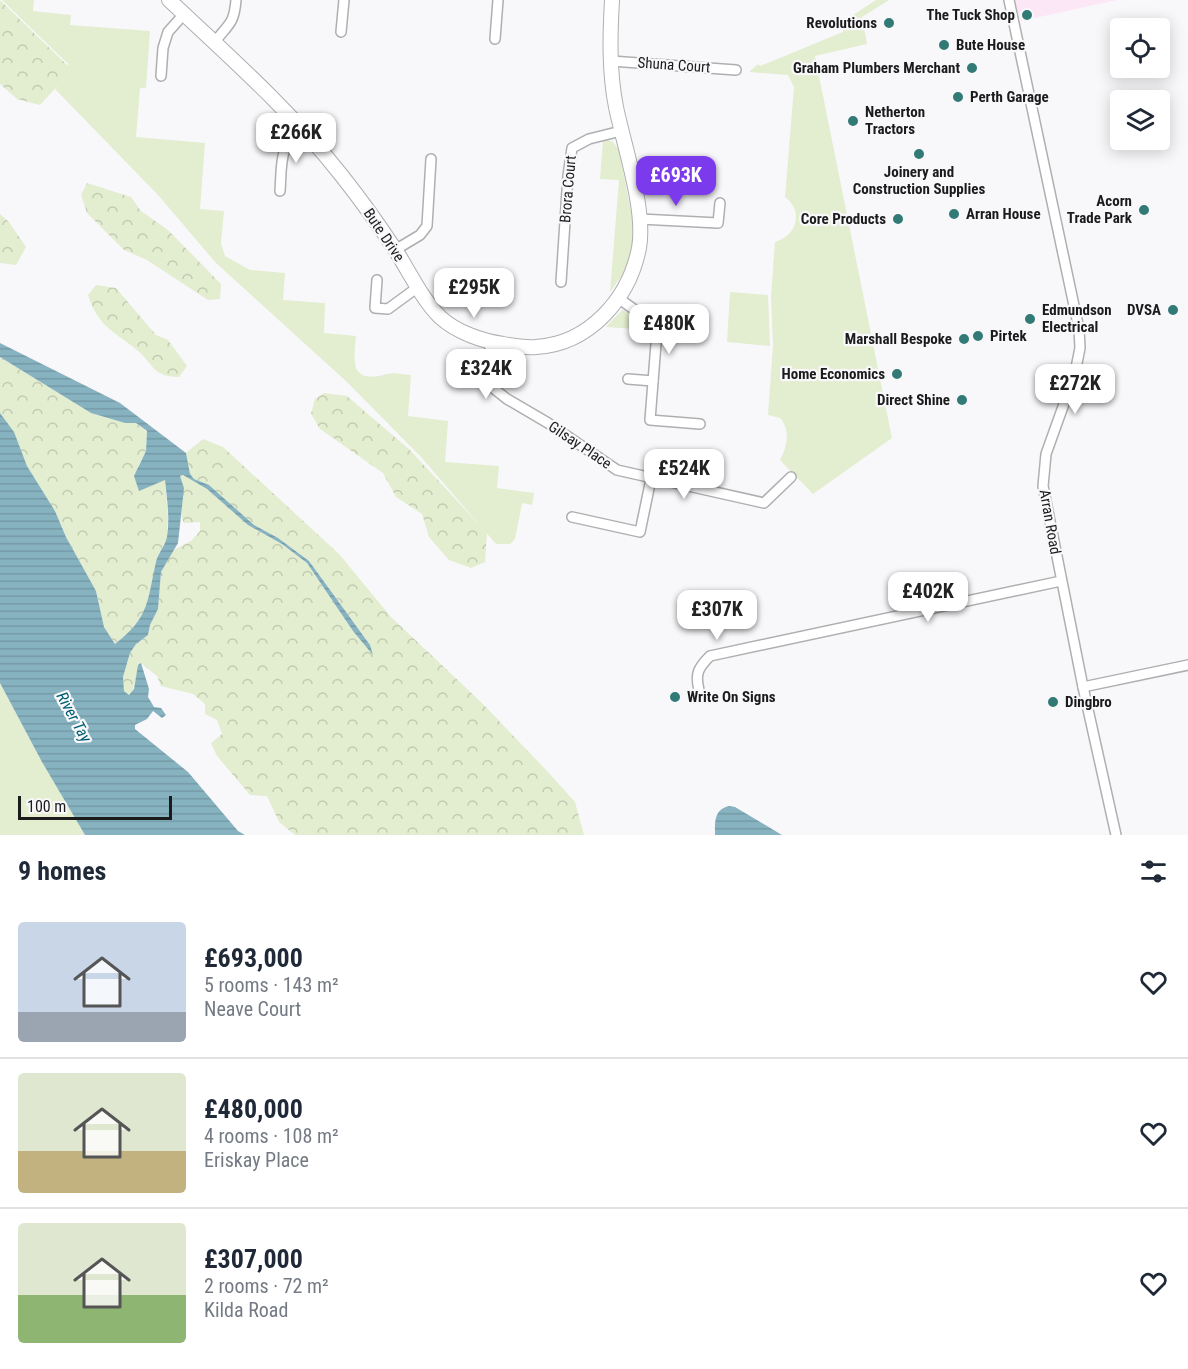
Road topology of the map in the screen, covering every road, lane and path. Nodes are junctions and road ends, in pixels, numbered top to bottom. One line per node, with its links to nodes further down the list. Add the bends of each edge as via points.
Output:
1 (169, 0): 7 (street, Bute Drive)
2 (236, 0): 10 (street, via 231,24)
3 (344, 0): 8 (street)
4 (498, 0): 9 (street)
5 (612, 0): 11 (street, Bute Drive)
6 (1009, 0): 32 (street, Arran Road, via 1079,329 1076,373 1050,440 1043,476)
7 (184, 14): 10 (street, Bute Drive); 13 (street, via 168,32)
8 (341, 32)
9 (495, 39)
10 (214, 43): 14 (street, Bute Drive)
11 (611, 61): 12 (street, Shuna Court); 15 (street, Bute Drive)
12 (736, 70)
13 (161, 76)
14 (304, 130): 17 (street, via 285,146); 20 (street, Bute Drive)
15 (621, 130): 19 (street, Bute Drive); 22 (street, Brora Court, via 572,148)
16 (431, 159): 20 (street, via 427,226)
17 (280, 191)
18 (720, 203): 19 (street, via 718,223)
19 (640, 219): 24 (street, Bute Drive, via 637,260)
20 (395, 250): 23 (street, Bute Drive)
21 (377, 280): 23 (street, via 375,308 388,309)
22 (561, 282)
23 (418, 287): 25 (street, Bute Drive, via 441,317)
24 (618, 298): 25 (street, Bute Drive, via 595,325 561,342 536,347); 27 (street, via 652,322 657,331)
25 (491, 343): 30 (street, Gilsay Place, via 485,375 497,393 617,470)
26 (628, 379): 27 (street)
27 (653, 381): 28 (street, via 650,420)
28 (700, 424)
29 (791, 477): 30 (street, Gilsay Place, via 764,503)
30 (651, 479): 31 (street, via 640,532)
31 (572, 517)
32 (1061, 581): 34 (street, Arran Road); 35 (street, via 710,656 699,668)
33 (1188, 665): 34 (street)
34 (1083, 687): 36 (street, Arran Road)
35 (699, 690)
36 (1116, 835)

